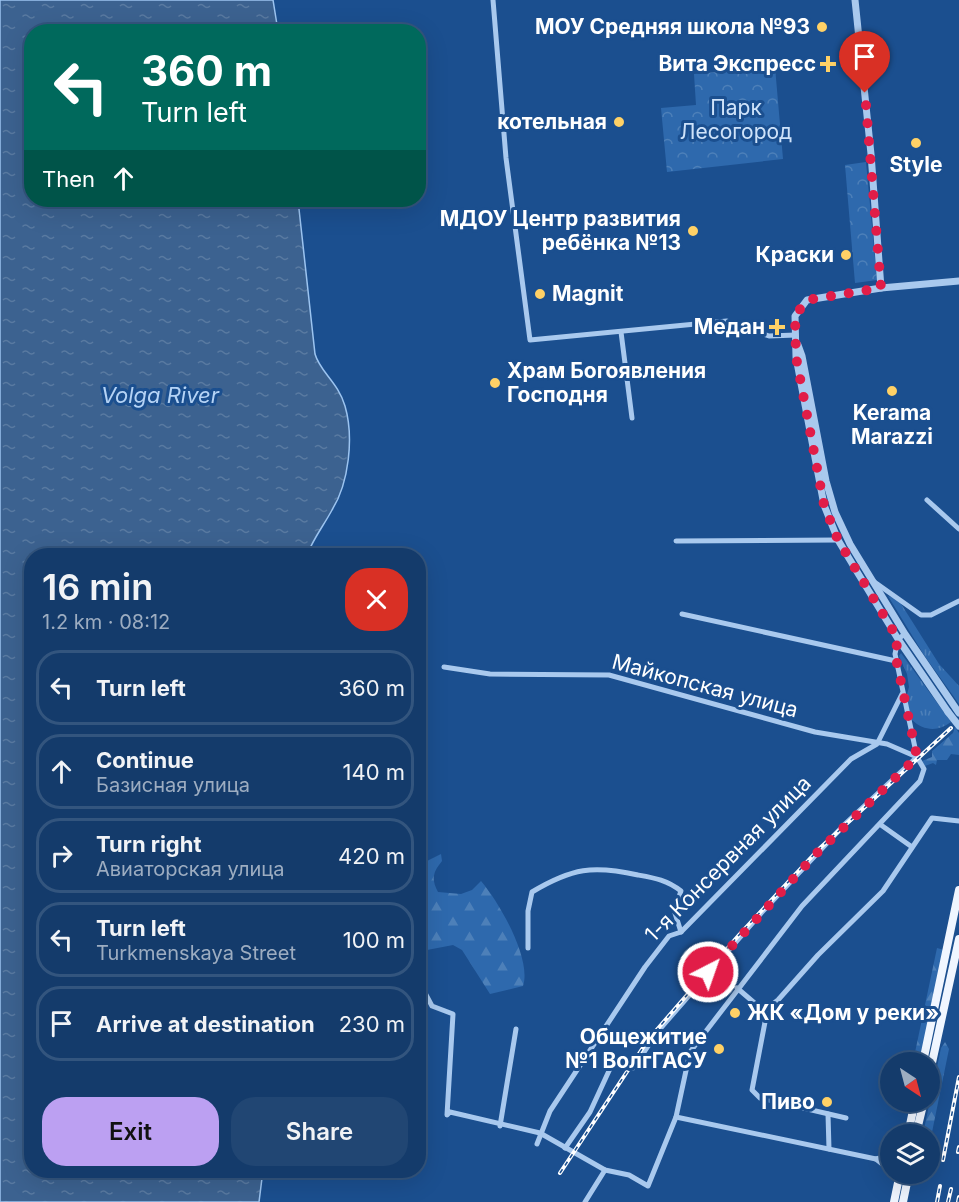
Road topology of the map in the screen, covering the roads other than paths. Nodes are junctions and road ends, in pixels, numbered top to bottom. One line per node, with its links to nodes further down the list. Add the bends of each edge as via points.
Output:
1 (493, 0): 5 (street, via 506,158 530,340)
2 (855, 0): 4 (street)
3 (959, 281): 4 (street)
4 (881, 288): 6 (street, via 807,300 795,316)
5 (621, 332): 6 (street, via 727,321 770,336); 7 (street)
6 (796, 338): 10 (street, via 818,481); 12 (street, via 835,512)
7 (632, 418)
8 (927, 500): 9 (street)
9 (959, 529)
10 (838, 540): 11 (street); 16 (street)
11 (676, 541)
12 (872, 579): 13 (street, via 921,615 931,615); 15 (street)
13 (959, 601)
14 (682, 614): 17 (street)
15 (905, 634): 16 (street); 20 (street)
16 (898, 639): 17 (street); 20 (street)
17 (896, 661): 19 (street)
18 (444, 667): 22 (street, Майкопская улица, via 490,674 609,675 815,732)
19 (902, 694): 22 (street); 23 (street)
20 (954, 710): 21 (street, bridge)
21 (959, 726)
22 (877, 744): 23 (street, Майкопская улица, via 887,744); 28 (street, 1-я Консервная улица, via 851,759)
23 (917, 757): 25 (street, via 924,770 920,781); 43 (street, via 845,824 762,912 659,1030 633,1068 614,1060 590,1112)
24 (959, 821): 26 (street, via 932,818)
25 (881, 825): 26 (street); 31 (street, via 802,906)
26 (912, 847): 33 (street, via 883,891)
27 (959, 890): 35 (main road)
28 (681, 932): 30 (street, via 674,910 681,891 669,881 621,870 582,870 558,877 532,892); 41 (street, 1-я Консервная улица, via 669,936 645,967 550,1111)
29 (959, 939): 36 (main road)
30 (528, 948)
31 (737, 988): 33 (street); 38 (street, via 690,1052)
32 (426, 995): 40 (street, via 432,1006 453,1014 447,1115 450,1112)
33 (764, 1011): 37 (street, via 752,1090 760,1098)
34 (516, 1029): 40 (street)
35 (925, 1052)
36 (934, 1052)
37 (828, 1114): 39 (street); 44 (street)
38 (676, 1117): 44 (street); 48 (street, via 648,1186 629,1175)
39 (846, 1118)
40 (500, 1126): 41 (street)
41 (540, 1133): 42 (street, 1-я Консервная улица); 43 (street)
42 (537, 1144)
43 (565, 1148): 48 (street)
44 (829, 1149): 46 (street)
45 (880, 1158): 46 (street)
46 (876, 1159): 47 (street)
47 (880, 1162)
48 (605, 1170): 51 (street)
49 (898, 1184): 52 (main road)
50 (901, 1184): 53 (main road)
51 (585, 1202)
52 (894, 1202)
53 (903, 1202)

